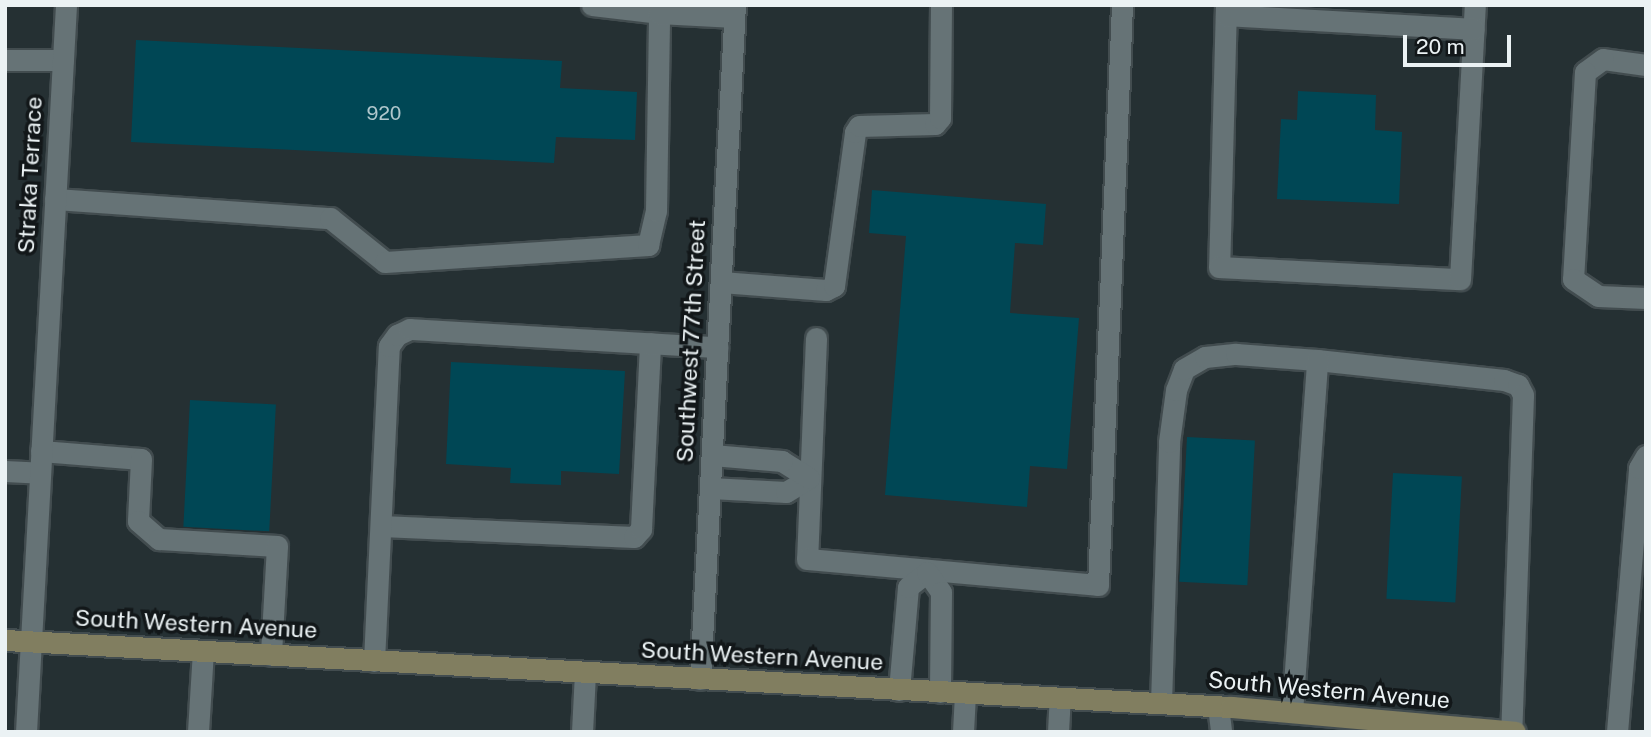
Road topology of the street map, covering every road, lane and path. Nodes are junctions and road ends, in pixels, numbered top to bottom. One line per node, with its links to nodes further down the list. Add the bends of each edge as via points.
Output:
1 (66, 5): 11 (street, Straka Terrace)
2 (592, 5): 8 (street)
3 (941, 5): 14 (street, via 940,118 935,124 859,126 855,132 834,286 825,290)
4 (1122, 5): 28 (street, via 1100,583)
5 (1475, 5): 9 (street)
6 (1226, 10): 9 (street); 9 (street, via 1219,267 1460,279)
7 (734, 11): 8 (street); 14 (street, Southwest 77th Street)
8 (659, 13): 13 (street, via 656,211 648,245 385,262 330,218)
9 (1474, 29)
10 (5, 60): 11 (street)
11 (62, 60): 13 (street, Straka Terrace)
12 (1646, 65): 15 (street, via 1603,59 1585,72 1573,279 1598,296)
13 (55, 199): 20 (street, Straka Terrace)
14 (721, 282): 18 (street, Southwest 77th Street)
15 (1646, 298)
16 (816, 338): 25 (street)
17 (650, 344): 18 (street); 27 (street, via 410,329 389,346); 27 (street, via 641,528 634,537)
18 (717, 347): 21 (street, Southwest 77th Street)
19 (1317, 360): 41 (street, via 1236,354 1205,357 1184,369 1176,390 1169,442); 43 (street); 51 (street, via 1518,384 1523,395)
20 (41, 451): 24 (street, Straka Terrace); 33 (street, via 141,459 138,521 159,539 278,546)
21 (712, 455): 25 (street, via 782,461); 26 (street, Southwest 77th Street)
22 (1646, 456): 29 (street, via 1639,468)
23 (5, 471): 24 (street)
24 (40, 473): 31 (street, Straka Terrace)
25 (808, 478): 26 (street, via 786,492); 28 (street, via 807,559)
26 (710, 488): 36 (street, Southwest 77th Street)
27 (381, 526): 34 (street)
28 (927, 572): 37 (street, via 908,587); 38 (street, via 941,592)
29 (1636, 610): 52 (street)
30 (5, 640): 31 (main road, South Western Avenue)
31 (31, 641): 32 (main road, South Western Avenue); 45 (street, Straka Terrace)
32 (203, 651): 33 (main road, South Western Avenue); 46 (street)
33 (271, 655): 34 (main road, South Western Avenue)
34 (374, 661): 35 (main road, South Western Avenue)
35 (585, 673): 36 (main road, South Western Avenue); 47 (street)
36 (700, 679): 37 (main road, South Western Avenue)
37 (899, 690): 38 (main road, South Western Avenue)
38 (940, 692): 39 (main road, South Western Avenue)
39 (965, 693): 40 (main road, South Western Avenue); 48 (street)
40 (1060, 698): 41 (main road, South Western Avenue); 49 (street)
41 (1161, 703): 42 (main road, South Western Avenue)
42 (1218, 706): 43 (main road, South Western Avenue); 50 (street)
43 (1292, 712): 44 (main road, South Western Avenue)
44 (1437, 729): 51 (main road, South Western Avenue)
45 (26, 732)
46 (198, 732)
47 (582, 732)
48 (963, 732)
49 (1058, 732)
50 (1221, 732)
51 (1513, 732)
52 (1617, 732)

